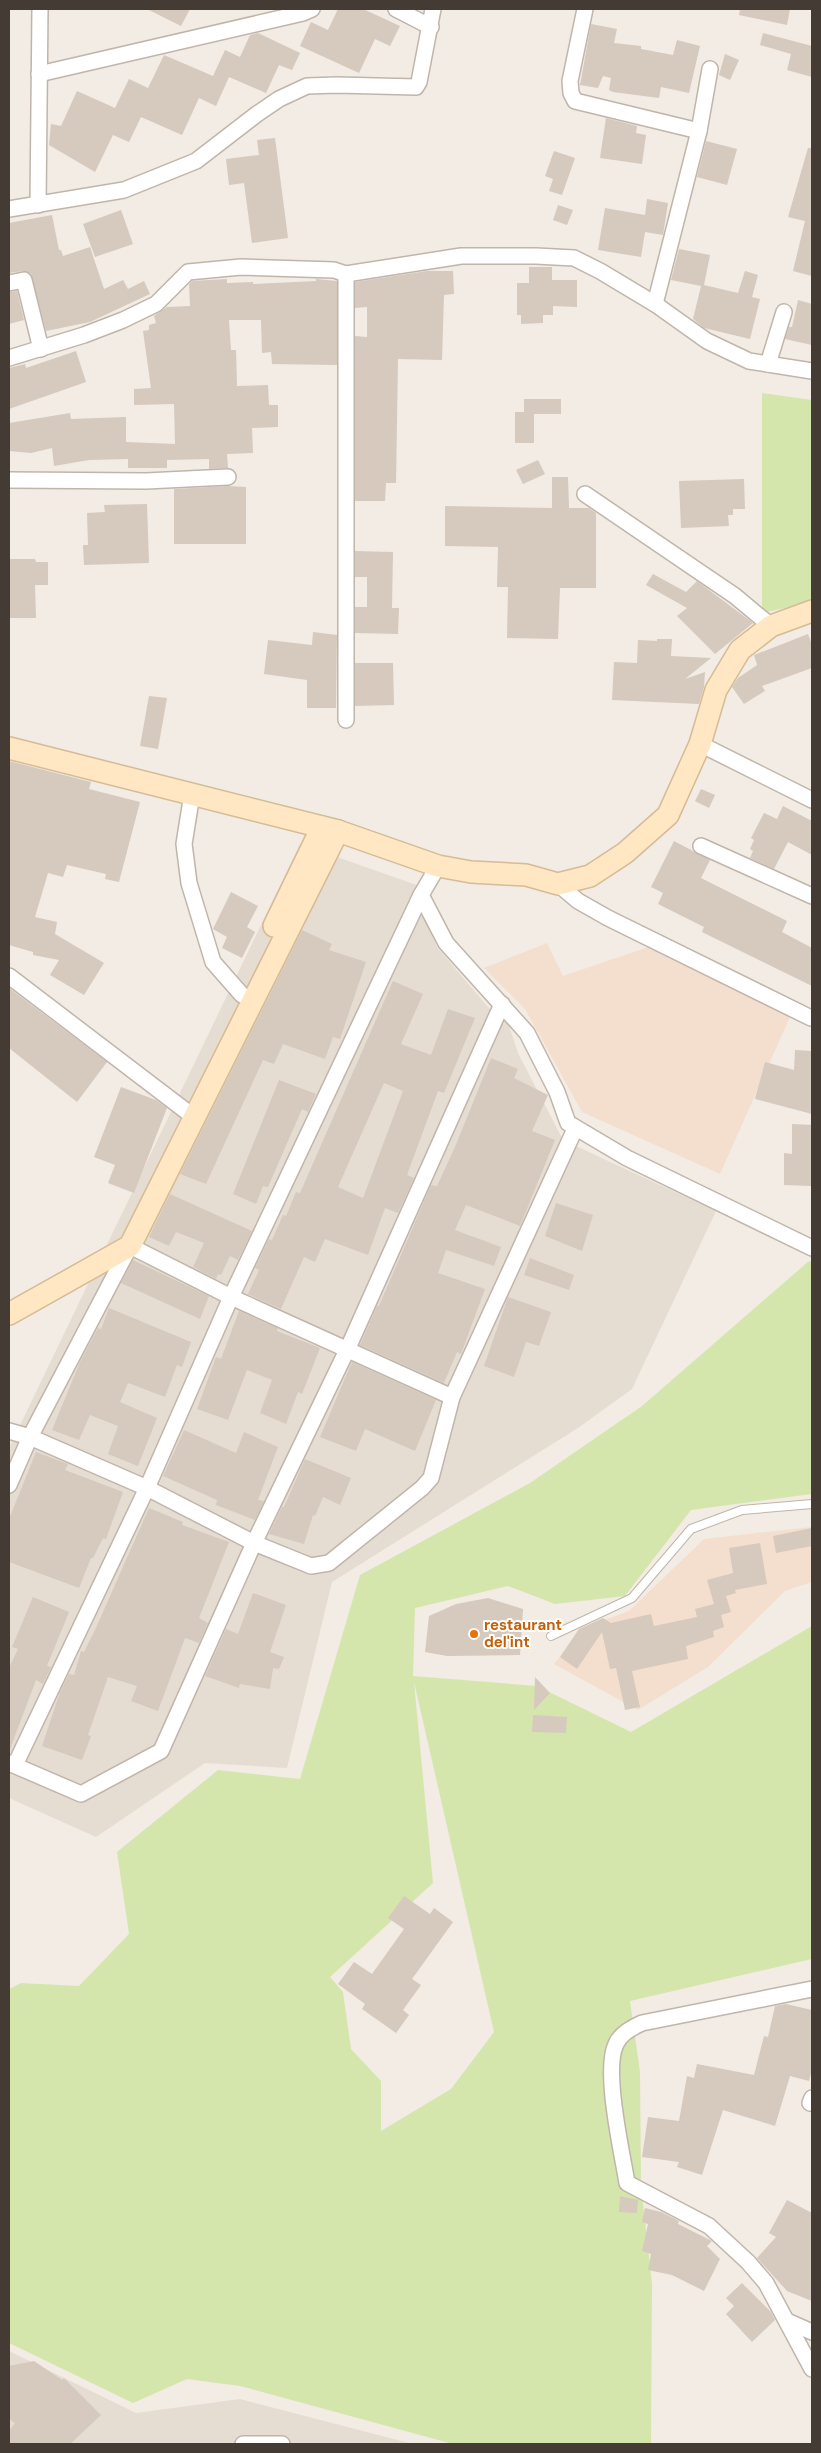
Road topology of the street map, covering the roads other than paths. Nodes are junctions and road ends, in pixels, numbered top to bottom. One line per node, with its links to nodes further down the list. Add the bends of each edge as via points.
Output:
1 (40, 9): 8 (street)
2 (312, 9): 8 (street)
3 (396, 9): 6 (street)
4 (433, 9): 6 (street)
5 (584, 9): 9 (street, via 570,81 576,102)
6 (431, 27): 10 (street, via 416,87 307,86 279,99 196,161 124,190)
7 (710, 69): 9 (street)
8 (39, 74): 10 (street)
9 (698, 131): 14 (street)
10 (38, 205): 11 (street)
11 (9, 209)
12 (346, 274): 14 (street, via 461,256 574,258); 16 (street, via 334,270 241,267 188,272 156,304 92,332); 25 (street)
13 (9, 283): 16 (street, via 24,280)
14 (655, 304): 18 (street, via 707,341 749,361)
15 (784, 312): 18 (street)
16 (41, 349): 17 (street)
17 (9, 358)
18 (768, 364): 19 (street)
19 (812, 371)
20 (228, 477): 21 (street)
21 (9, 480)
22 (585, 494): 24 (street, via 735,596)
23 (812, 611): 24 (main road)
24 (771, 626): 26 (main road, via 740,650 716,690)
25 (346, 720)
26 (700, 744): 29 (street); 33 (main road, via 668,815 625,852 590,876)
27 (9, 748): 28 (main road)
28 (192, 794): 30 (main road); 37 (street, via 184,844 189,883 213,962)
29 (812, 800)
30 (330, 829): 32 (main road); 37 (main road); 42 (main road)
31 (701, 846): 35 (street)
32 (438, 866): 33 (main road, via 471,872 526,875); 34 (street)
33 (558, 884): 39 (street, via 578,901 608,918)
34 (421, 895): 38 (street, via 446,943); 44 (street)
35 (812, 896)
36 (9, 976): 40 (street)
37 (242, 995): 40 (main road)
38 (502, 1004): 41 (street, via 527,1033 557,1092 568,1123); 47 (street)
39 (811, 1018)
40 (186, 1111): 45 (main road, via 124,1235)
41 (575, 1129): 43 (street, via 627,1158); 48 (street)
42 (130, 1246): 44 (street); 46 (main road); 50 (street)
43 (812, 1248)
44 (231, 1297): 47 (street); 52 (street)
45 (9, 1300)
46 (9, 1314)
47 (348, 1348): 48 (street); 54 (street)
48 (452, 1397): 54 (street, via 431,1478 329,1563 311,1566)
49 (9, 1431): 50 (street)
50 (30, 1438): 51 (street); 52 (street)
51 (9, 1485)
52 (147, 1488): 54 (street); 56 (street)
53 (812, 1504): 55 (lane, via 742,1510 691,1529 632,1598)
54 (254, 1543): 56 (street, via 161,1752 81,1794)
55 (551, 1636)
56 (12, 1764)
57 (812, 1989): 58 (street, via 631,2027 616,2044 611,2075 627,2183 709,2226 766,2282)
58 (787, 2321): 59 (street); 60 (street)
59 (812, 2332)
60 (812, 2369)
61 (243, 2444): 62 (street)
62 (282, 2444)

